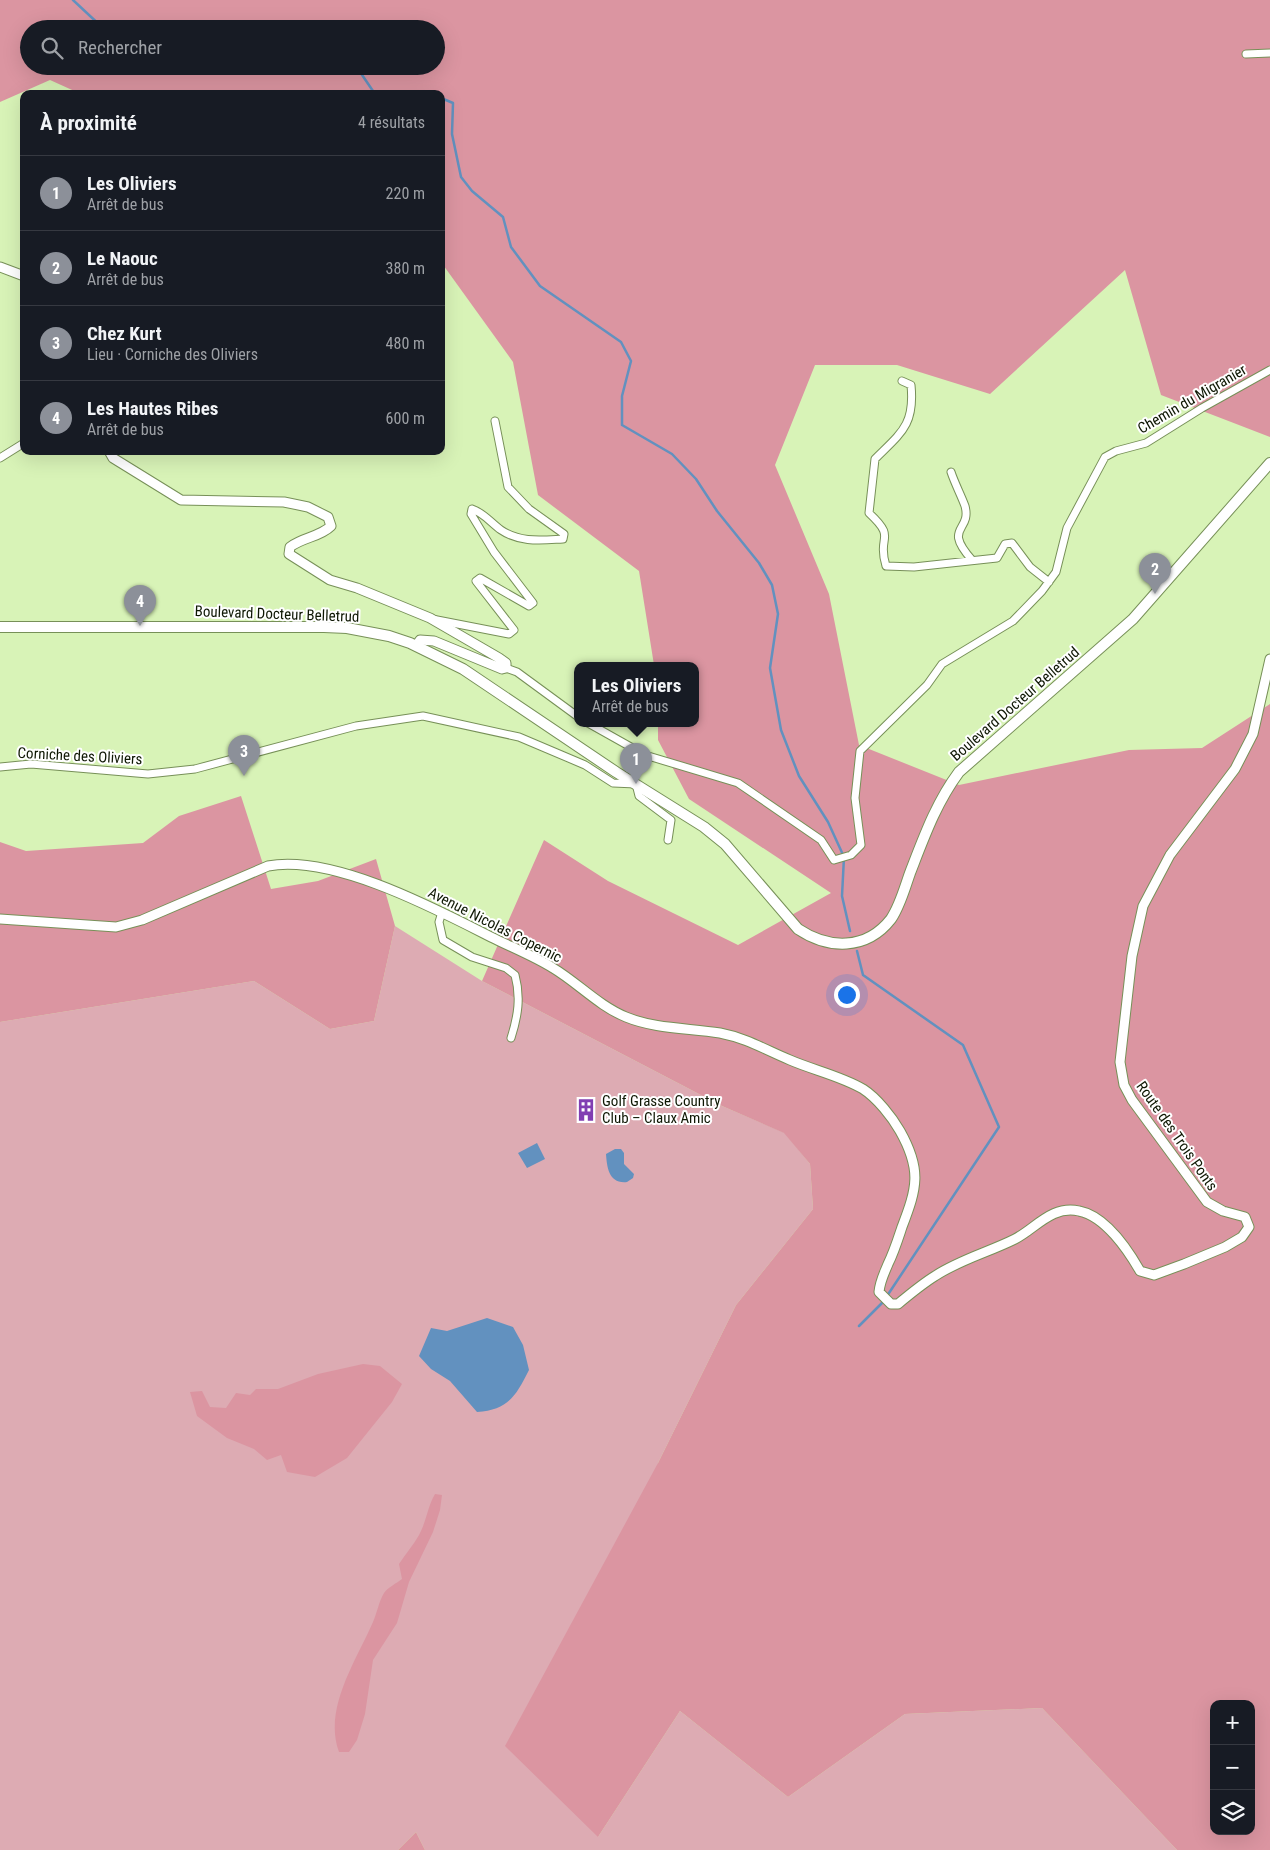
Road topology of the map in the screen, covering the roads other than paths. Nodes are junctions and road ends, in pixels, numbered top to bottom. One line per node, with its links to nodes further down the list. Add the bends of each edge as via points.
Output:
1 (1270, 53): 2 (street)
2 (1246, 54)
3 (0, 267): 4 (street)
4 (20, 274)
5 (1270, 370): 14 (street, Chemin du Migranier, via 1146,443 1116,451 1105,458 1067,528 1056,572)
6 (902, 381): 13 (street, via 910,385 910,414 905,428 875,459 869,502 869,513 884,526 887,536 881,551 886,566 914,567)
7 (495, 421): 15 (street, via 508,487 529,509 564,534 563,539 514,537 472,509 471,514 494,552 533,603 529,606 515,600 480,578 476,581 514,630 509,634)
8 (20, 446): 10 (street)
9 (111, 455): 15 (street, via 181,500 284,502 328,517 331,526 325,532 301,539 290,547 289,554 330,580)
10 (0, 458)
11 (1270, 463): 23 (main road, Boulevard Docteur Belletrud, via 1133,619 959,772 933,815 890,919 864,939 849,944 827,944 798,929 725,844 683,812)
12 (951, 472): 13 (street, via 965,506 958,542)
13 (972, 560): 14 (street, via 997,558 1005,544 1012,543 1030,567)
14 (1049, 582): 21 (street, Chemin du Migranier, via 1012,621 942,664 927,685 860,751 855,798 861,844 851,856 834,860 821,840 738,783 645,755)
15 (430, 618): 19 (street, via 499,658 506,663)
16 (0, 627): 17 (main road, Boulevard Docteur Belletrud, via 324,627 370,631)
17 (416, 646): 19 (street, via 420,640 434,641); 23 (main road, Boulevard Docteur Belletrud, via 463,669)
18 (1270, 659): 28 (street, Route des Trois Ponts, via 1253,734 1235,769 1170,855 1143,906 1132,956 1120,1062 1124,1085 1207,1202 1245,1217 1249,1227 1242,1237 1225,1247 1154,1275 1140,1271 1126,1248 1097,1220 1080,1211 1063,1210 1046,1217 1016,1238 935,1275 898,1304 891,1304)
19 (506, 668): 20 (street, via 517,672)
20 (574, 714)
21 (595, 727)
22 (0, 767): 23 (street, Corniche des Oliviers, via 20,764 148,774 186,770 356,726 423,716 519,736 585,764 613,783)
23 (636, 784): 24 (street, via 639,796 671,820)
24 (668, 840)
25 (442, 912): 26 (street, Avenue Nicolas Copernic, via 360,879 285,863 268,866 142,920 116,927); 27 (street, via 439,922 443,940 472,957 515,974 519,1014); 28 (street, Avenue Nicolas Copernic, via 553,968 626,1017 743,1038 864,1090 899,1129 912,1156 915,1178 914,1194 881,1277)
26 (0, 919)
27 (511, 1038)
28 (880, 1294)

